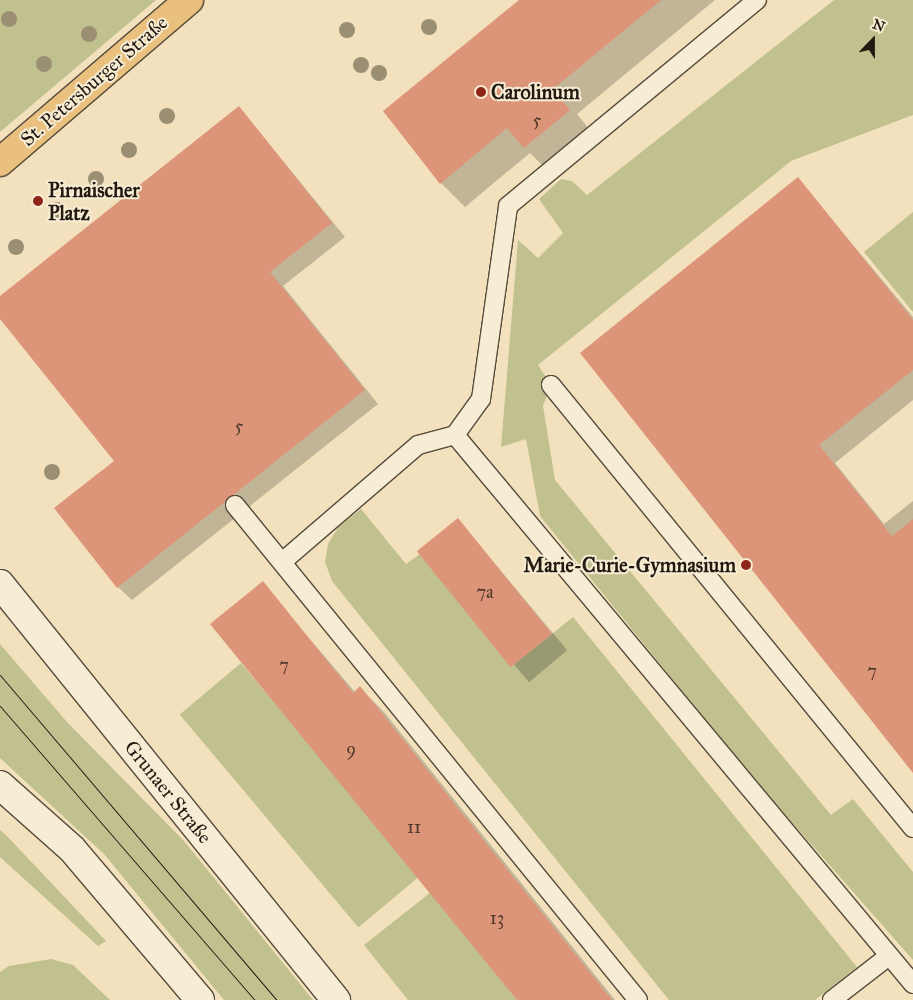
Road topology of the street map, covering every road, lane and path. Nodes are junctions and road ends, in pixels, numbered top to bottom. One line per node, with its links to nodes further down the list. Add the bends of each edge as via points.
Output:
1 (189, 0): 3 (main road, St. Petersburger Straße)
2 (757, 0): 5 (lane, via 508,206 482,399)
3 (0, 162)
4 (551, 385): 10 (lane)
5 (455, 435): 7 (lane, via 418,445); 11 (lane)
6 (235, 505): 7 (lane)
7 (282, 562): 15 (lane)
8 (0, 584): 14 (main road, Grunaer Straße)
9 (0, 785): 13 (main road, via 72,849)
10 (913, 828)
11 (889, 956): 12 (lane); 16 (lane)
12 (913, 984)
13 (200, 1000)
14 (336, 1000)
15 (638, 1000)
16 (832, 1000)

